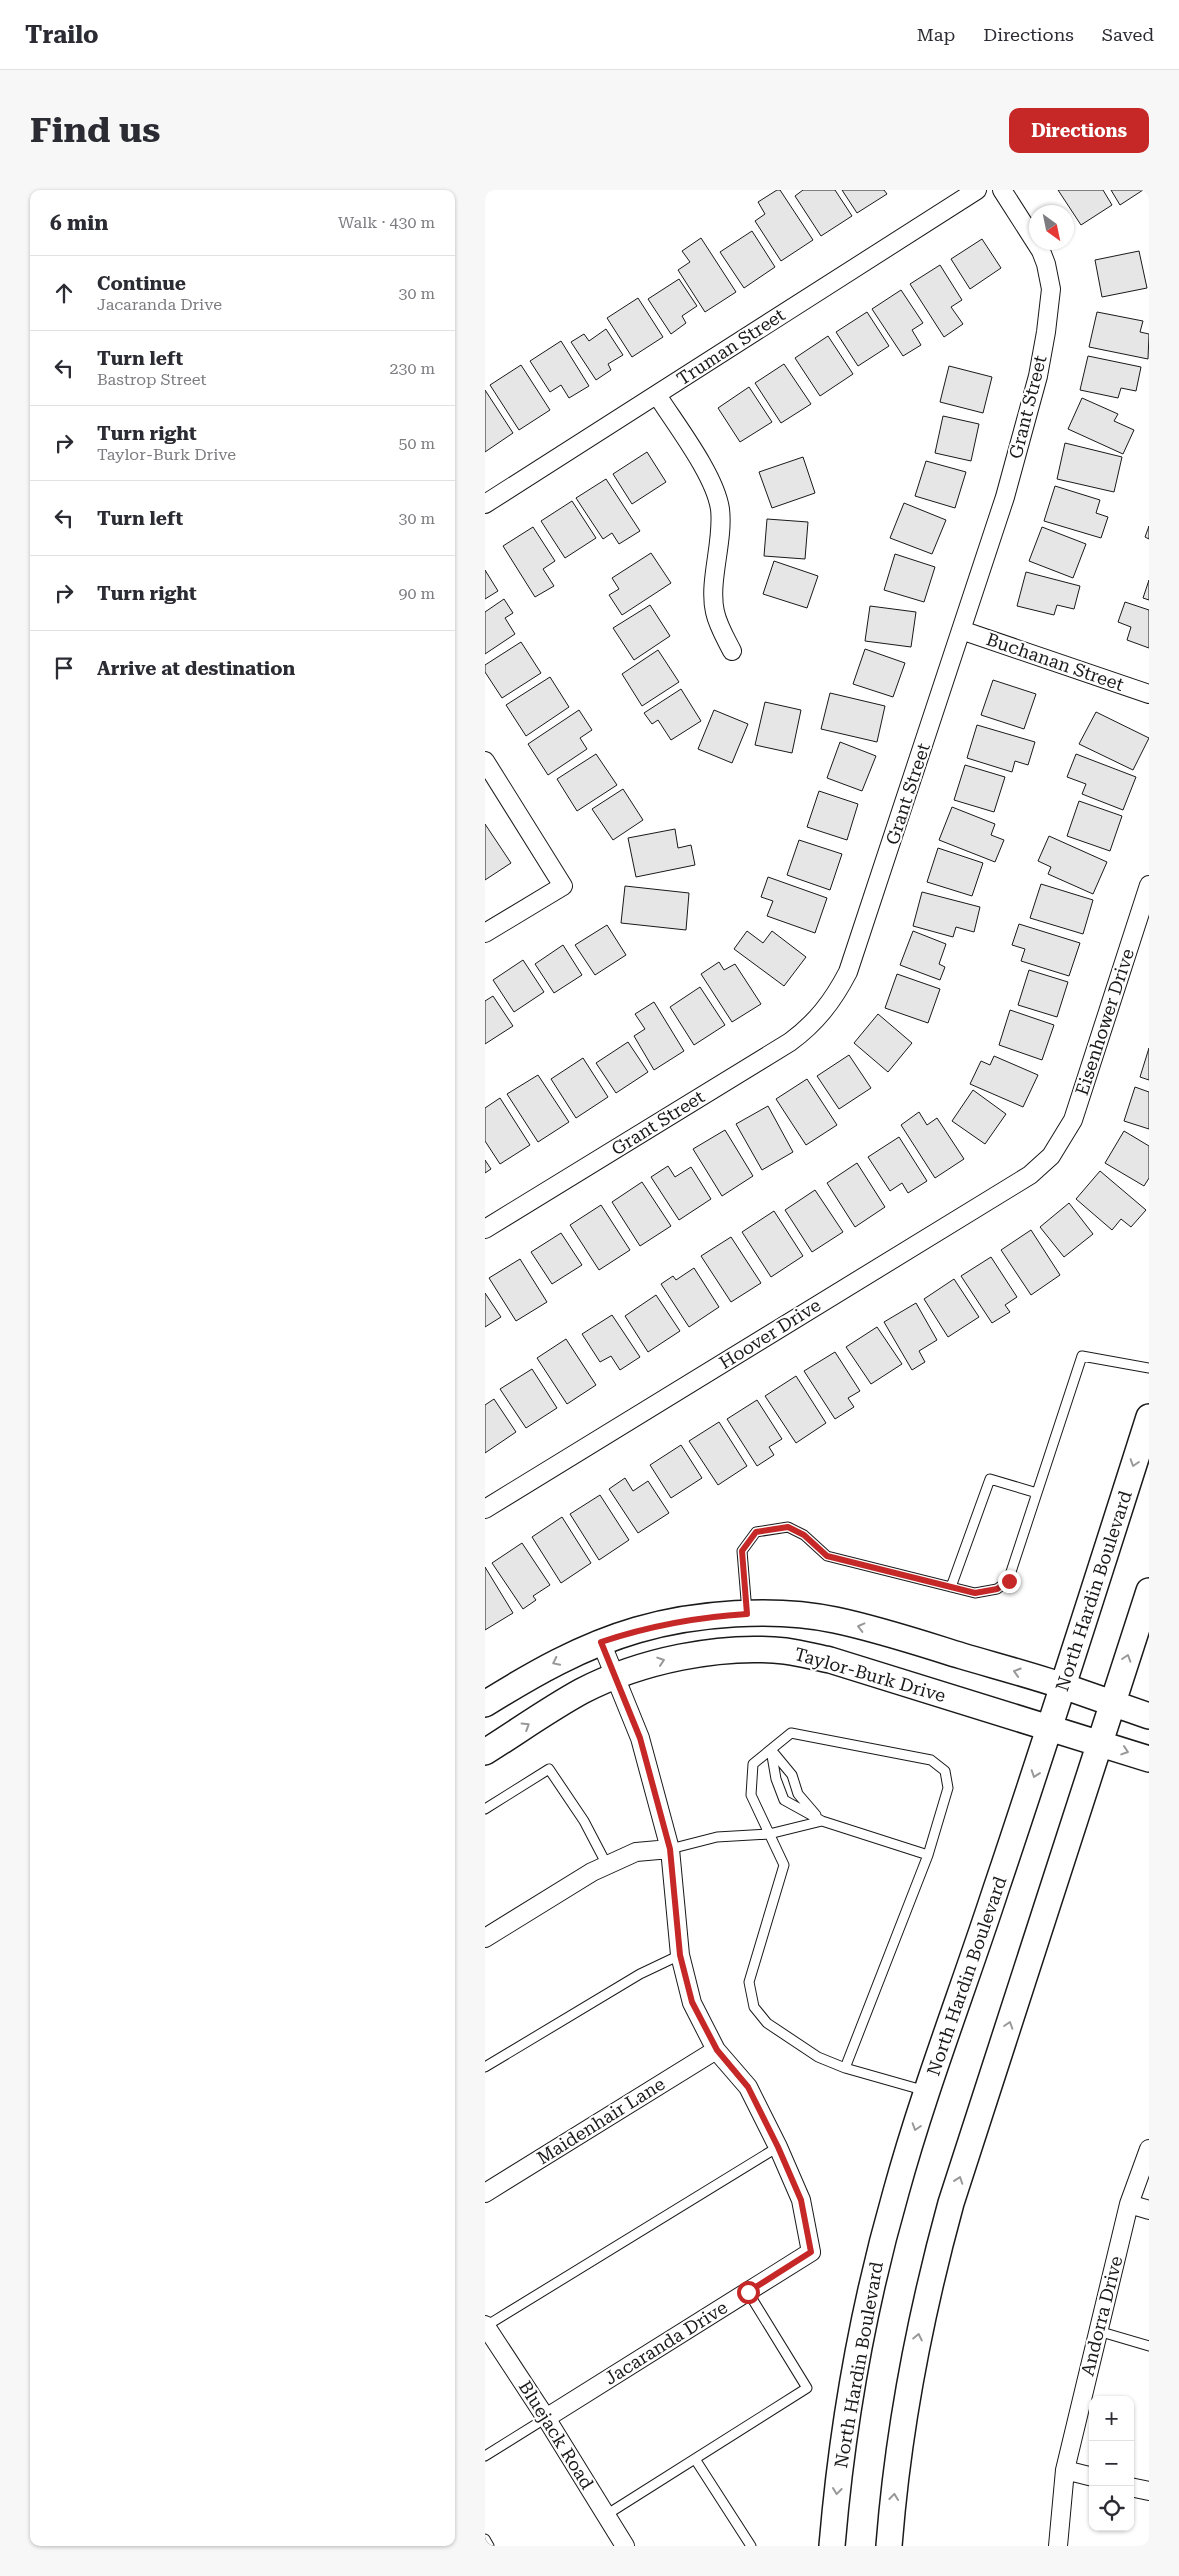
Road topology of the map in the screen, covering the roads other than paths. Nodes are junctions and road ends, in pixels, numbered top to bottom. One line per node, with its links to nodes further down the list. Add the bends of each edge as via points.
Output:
1 (977, 190): 3 (street, Truman Street)
2 (1002, 190): 5 (street, Grant Street, via 1043,257 1049,275 1050,302 1027,418)
3 (657, 395): 4 (street, Truman Street); 6 (street, via 717,497 720,518 714,603)
4 (485, 504)
5 (961, 630): 7 (street, Buchanan Street); 12 (street, Grant Street, via 854,958 823,1012 789,1042)
6 (731, 651)
7 (1149, 694)
8 (485, 760): 10 (street, via 563,886)
9 (1149, 885): 11 (street, Eisenhower Drive, via 1073,1120)
10 (485, 933)
11 (1051, 1156): 16 (street, Hoover Drive, via 1030,1175)
12 (485, 1229)
13 (1149, 1368): 15 (lane, via 1082,1356)
14 (1149, 1417): 22 (main road, North Hardin Boulevard, one-way to 22)
15 (1037, 1494): 17 (lane, via 1009,1581 997,1589 975,1593); 17 (lane, via 990,1479)
16 (485, 1509)
17 (951, 1587): 19 (lane, via 827,1556 804,1535 788,1527 756,1532 742,1551)
18 (1149, 1591): 24 (main road, one-way to 18)
19 (747, 1614): 20 (main road, via 708,1616 647,1628); 22 (main road, one-way to 19, via 833,1620)
20 (601, 1642): 21 (street); 23 (main road, one-way to 23, via 548,1666)
21 (615, 1677): 26 (main road, Taylor-Burk Drive, one-way to 26, via 669,1658 785,1651 830,1660); 29 (main road, Taylor-Burk Drive, one-way to 21, via 582,1691); 34 (street, via 640,1738)
22 (1063, 1686): 24 (main road); 26 (main road, North Hardin Boulevard)
23 (485, 1703)
24 (1112, 1704): 25 (main road); 27 (main road)
25 (1149, 1716)
26 (1051, 1728): 27 (main road, Taylor-Burk Drive); 42 (main road, North Hardin Boulevard, one-way to 42)
27 (1101, 1743): 30 (main road, Taylor-Burk Drive, one-way to 30); 65 (main road, one-way to 27, via 907,2395 935,2260)
28 (771, 1750): 32 (lane, via 792,1775 798,1794); 32 (lane, via 784,1800); 33 (lane, via 753,1764 751,1795); 35 (lane, via 791,1733 931,1760 945,1771 948,1788)
29 (485, 1752)
30 (1149, 1759)
31 (485, 1809): 36 (lane, via 549,1769 591,1832)
32 (822, 1821): 33 (lane); 35 (lane)
33 (769, 1834): 34 (lane, via 717,1837); 41 (lane, via 784,1865 749,1982 754,2007 767,2023 803,2048)
34 (670, 1849): 36 (street, via 636,1852); 38 (street)
35 (928, 1855): 41 (lane)
36 (607, 1865): 37 (street)
37 (485, 1938)
38 (680, 1955): 39 (street, via 692,2002); 40 (lane, via 640,1974)
39 (717, 2050): 43 (street, via 748,2087); 45 (street, Maidenhair Lane)
40 (485, 2067)
41 (845, 2068): 42 (lane)
42 (928, 2092): 64 (main road, North Hardin Boulevard, one-way to 64, via 896,2189 868,2298 843,2442)
43 (778, 2147): 48 (street, Jacaranda Drive, via 801,2200 811,2252); 49 (lane)
44 (1149, 2149): 46 (street, Andorra Drive)
45 (485, 2192)
46 (1129, 2204): 47 (street); 50 (street, Andorra Drive)
47 (1149, 2210)
48 (748, 2292): 52 (street, Jacaranda Drive); 54 (lane, via 807,2388)
49 (485, 2325): 52 (street, Bluejack Road)
50 (1098, 2331): 51 (lane); 55 (street, Andorra Drive)
51 (1149, 2346)
52 (546, 2418): 53 (lane); 59 (street, Bluejack Road)
53 (485, 2456)
54 (695, 2459): 59 (lane); 63 (lane)
55 (1065, 2470): 56 (street); 66 (street, Andorra Drive)
56 (1089, 2476)
57 (1134, 2487): 58 (street)
58 (1149, 2491)
59 (606, 2515): 62 (street, Bluejack Road)
60 (485, 2539): 61 (lane)
61 (489, 2546)
62 (625, 2546)
63 (751, 2546)
64 (833, 2546)
65 (889, 2546)
66 (1057, 2546)

